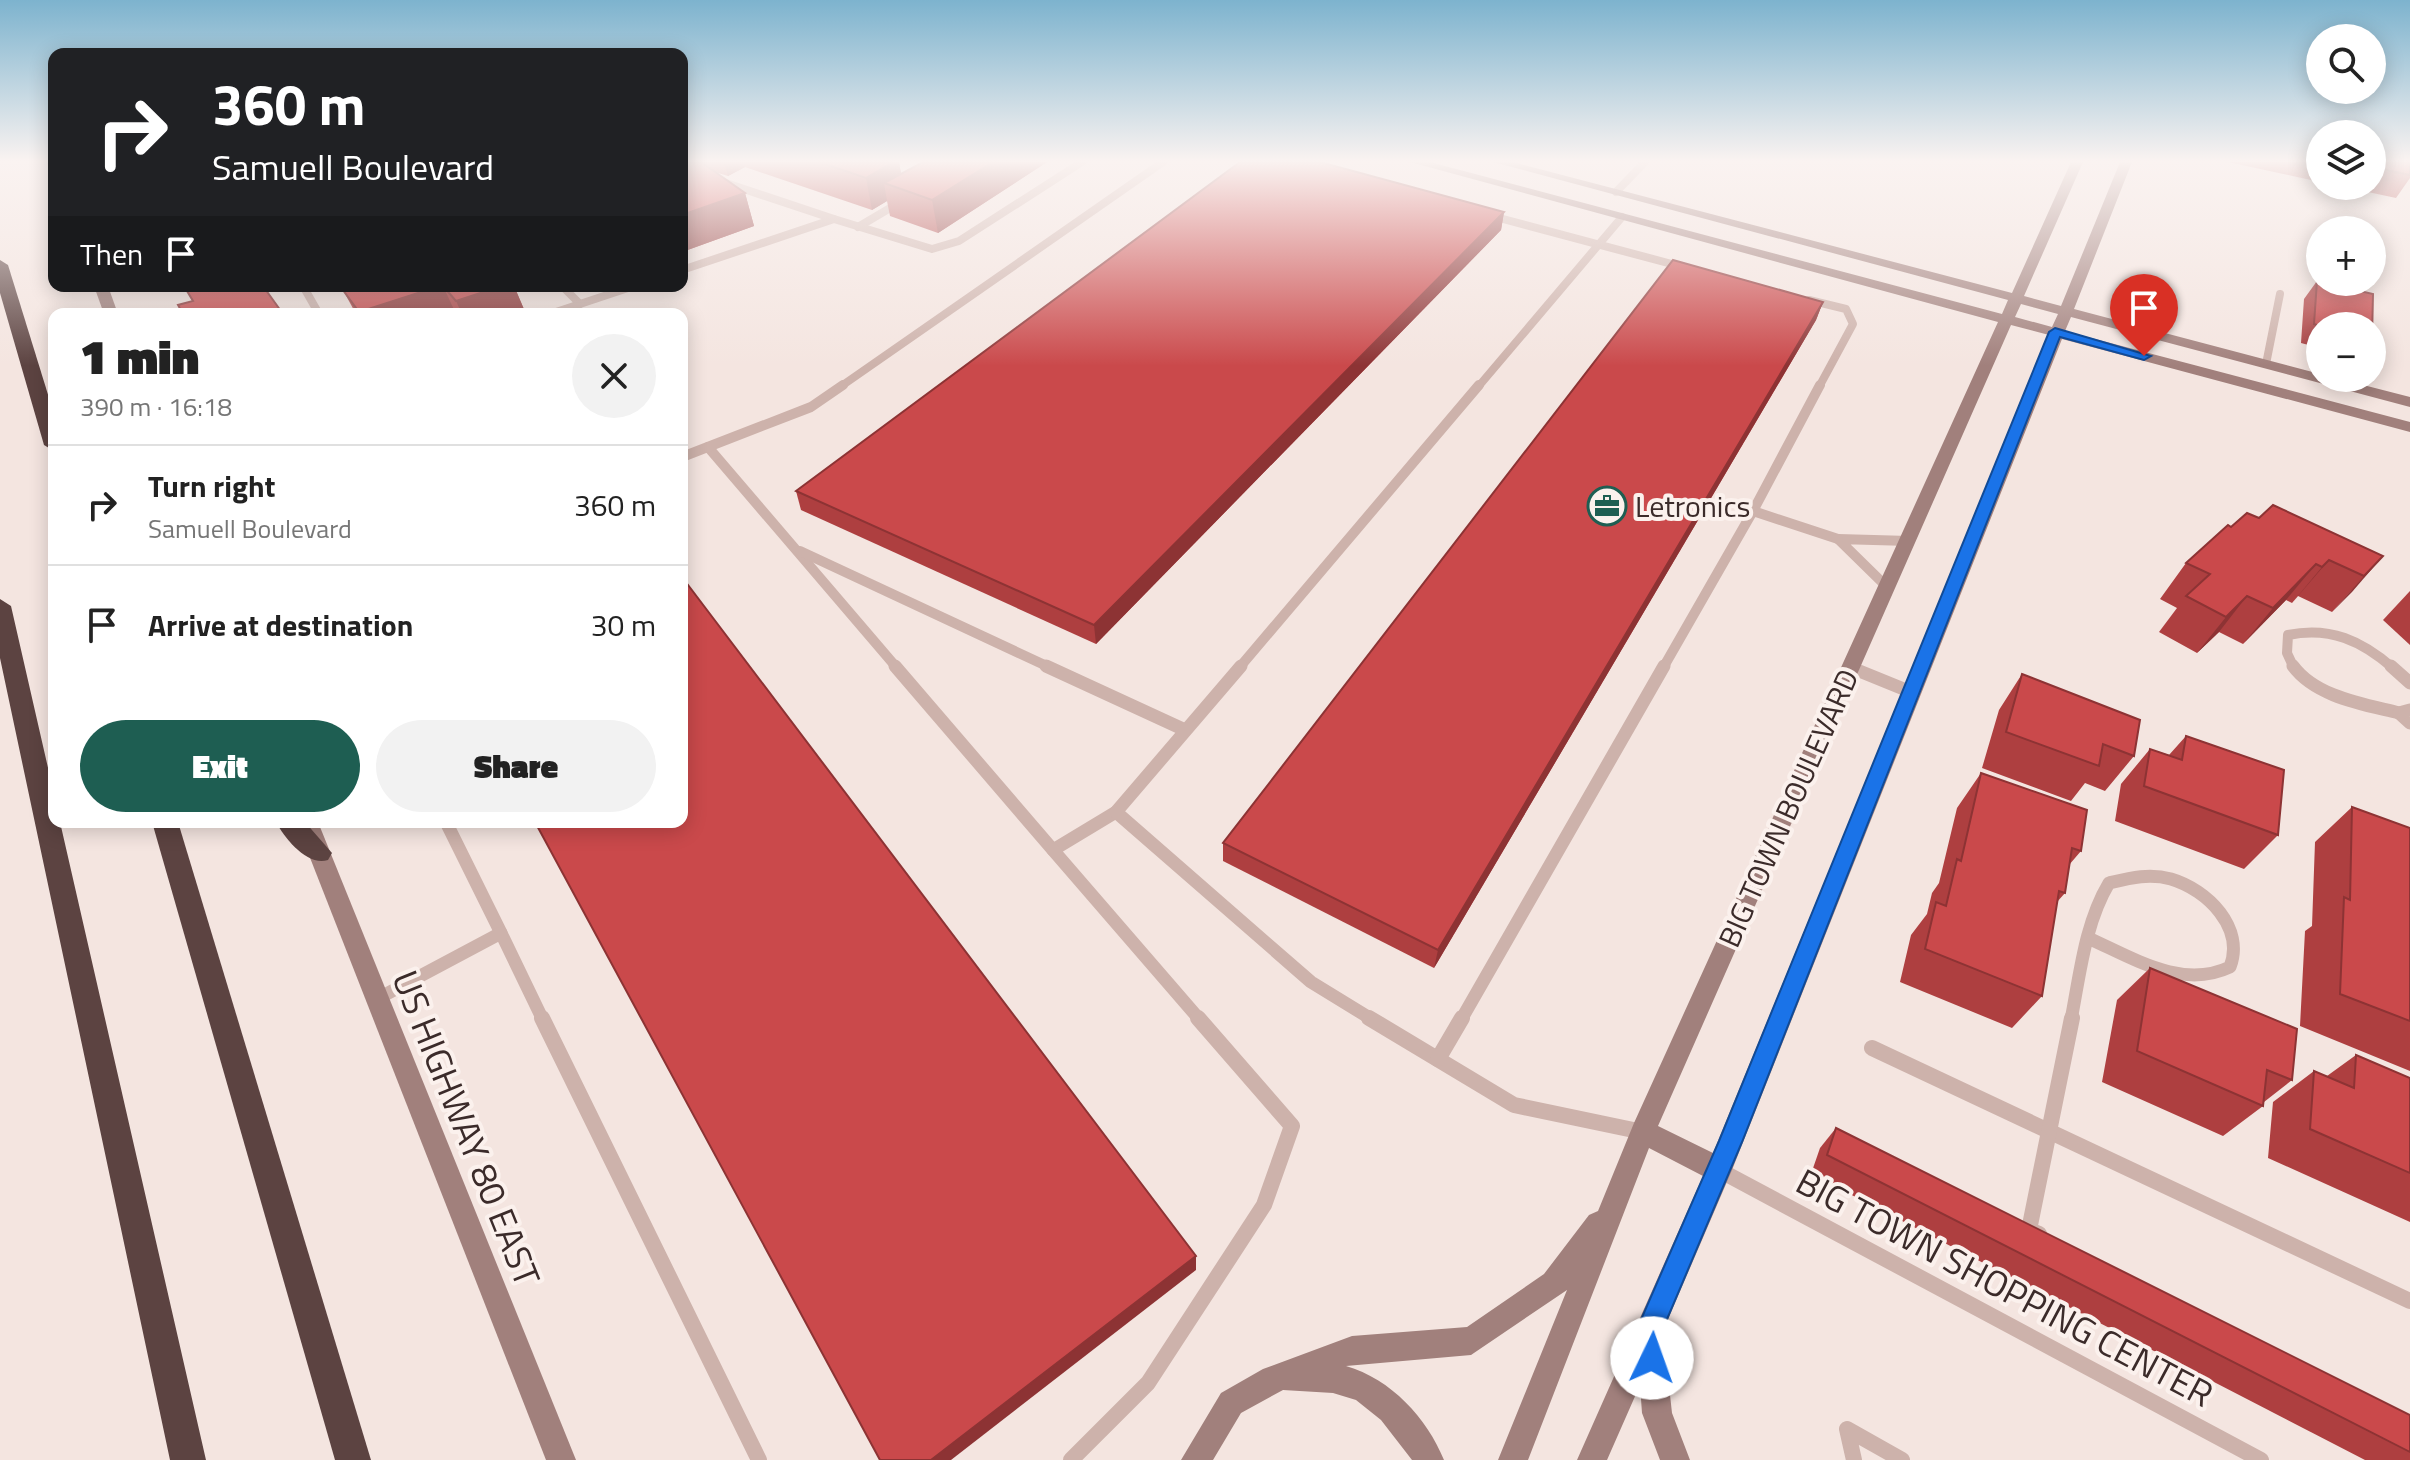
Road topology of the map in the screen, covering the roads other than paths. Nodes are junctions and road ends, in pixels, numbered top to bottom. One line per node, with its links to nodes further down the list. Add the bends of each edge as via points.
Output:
1 (801, 230): 13 (lane)
2 (869, 230): 3 (lane, via 932,249)
3 (976, 230)
4 (1065, 230): 29 (lane, via 811,407)
5 (1542, 230): 11 (lane)
6 (1611, 230): 11 (lane)
7 (1671, 230): 23 (main road)
8 (1759, 230): 19 (main road)
9 (2047, 230): 19 (main road, BIG TOWN BOULEVARD)
10 (2098, 230): 22 (main road)
11 (1598, 246): 14 (lane); 42 (lane)
12 (0, 265): 27 (highway)
13 (688, 268)
14 (1700, 272)
15 (568, 292): 20 (lane)
16 (616, 292): 20 (lane)
17 (2280, 294): 25 (lane)
18 (1802, 298): 31 (lane, via 1846,309 1853,324)
19 (2017, 299): 22 (main road); 23 (main road, BIG TOWN BOULEVARD)
20 (580, 304): 21 (lane)
21 (568, 308)
22 (2064, 311): 24 (main road); 25 (main road)
23 (2009, 320): 24 (main road); 33 (main road, BIG TOWN BOULEVARD)
24 (2055, 332): 28 (main road); 39 (main road)
25 (2266, 364): 26 (main road)
26 (2410, 402)
27 (48, 425)
28 (2410, 427)
29 (708, 447): 30 (lane); 34 (lane)
30 (688, 455)
31 (1753, 511): 32 (lane); 56 (lane)
32 (1838, 539): 33 (lane); 35 (lane)
33 (1909, 541): 35 (main road, BIG TOWN BOULEVARD)
34 (795, 549): 42 (lane); 50 (lane)
35 (1888, 588): 37 (main road, BIG TOWN BOULEVARD)
36 (0, 606): 44 (highway)
37 (1852, 668): 39 (lane); 58 (main road, BIG TOWN BOULEVARD)
38 (2410, 683): 40 (lane, via 2370,647 2306,629 2288,635 2284,649 2290,665 2311,683 2352,701)
39 (1911, 692): 59 (main road)
40 (2404, 712): 41 (lane)
41 (2410, 723)
42 (1185, 730): 43 (lane)
43 (1116, 812): 50 (lane); 56 (lane, via 1311,982)
44 (48, 824)
45 (49, 828): 65 (highway)
46 (167, 828): 66 (highway)
47 (295, 828): 51 (highway)
48 (309, 828): 51 (main road, US HIGHWAY 80 EAST)
49 (449, 828): 52 (lane)
50 (1053, 850): 69 (lane, via 1292,1126 1264,1205 1148,1383)
51 (319, 853): 54 (main road, US HIGHWAY 80 EAST)
52 (501, 933): 54 (lane); 68 (lane)
53 (2088, 938): 53 (lane, via 2109,883 2138,874 2168,879 2204,895 2229,920 2235,948 2225,970 2193,976 2153,966); 57 (lane)
54 (377, 999): 67 (main road, US HIGHWAY 80 EAST)
55 (1872, 1048): 57 (lane)
56 (1438, 1059): 58 (lane, via 1514,1105)
57 (2049, 1131): 61 (lane, via 2023,1226); 62 (lane)
58 (1643, 1132): 59 (main road); 60 (main road, BIG TOWN BOULEVARD)
59 (1719, 1170): 63 (main road); 77 (lane, BIG TOWN SHOPPING CENTER)
60 (1614, 1201): 64 (main road, via 1554,1284 1471,1341 1352,1350); 72 (main road, BIG TOWN BOULEVARD)
61 (2058, 1244)
62 (2410, 1301)
63 (1649, 1331): 73 (main road); 74 (main road, via 1657,1413)
64 (1273, 1379): 70 (main road, via 1231,1403); 71 (main road, via 1341,1379 1365,1389 1407,1426)
65 (188, 1460)
66 (353, 1460)
67 (561, 1460)
68 (759, 1460)
69 (1071, 1460)
70 (1196, 1460)
71 (1429, 1460)
72 (1513, 1460)
73 (1592, 1460)
74 (1675, 1460)
75 (1854, 1460): 76 (lane, via 1847,1429)
76 (1902, 1460)
77 (2261, 1460)

